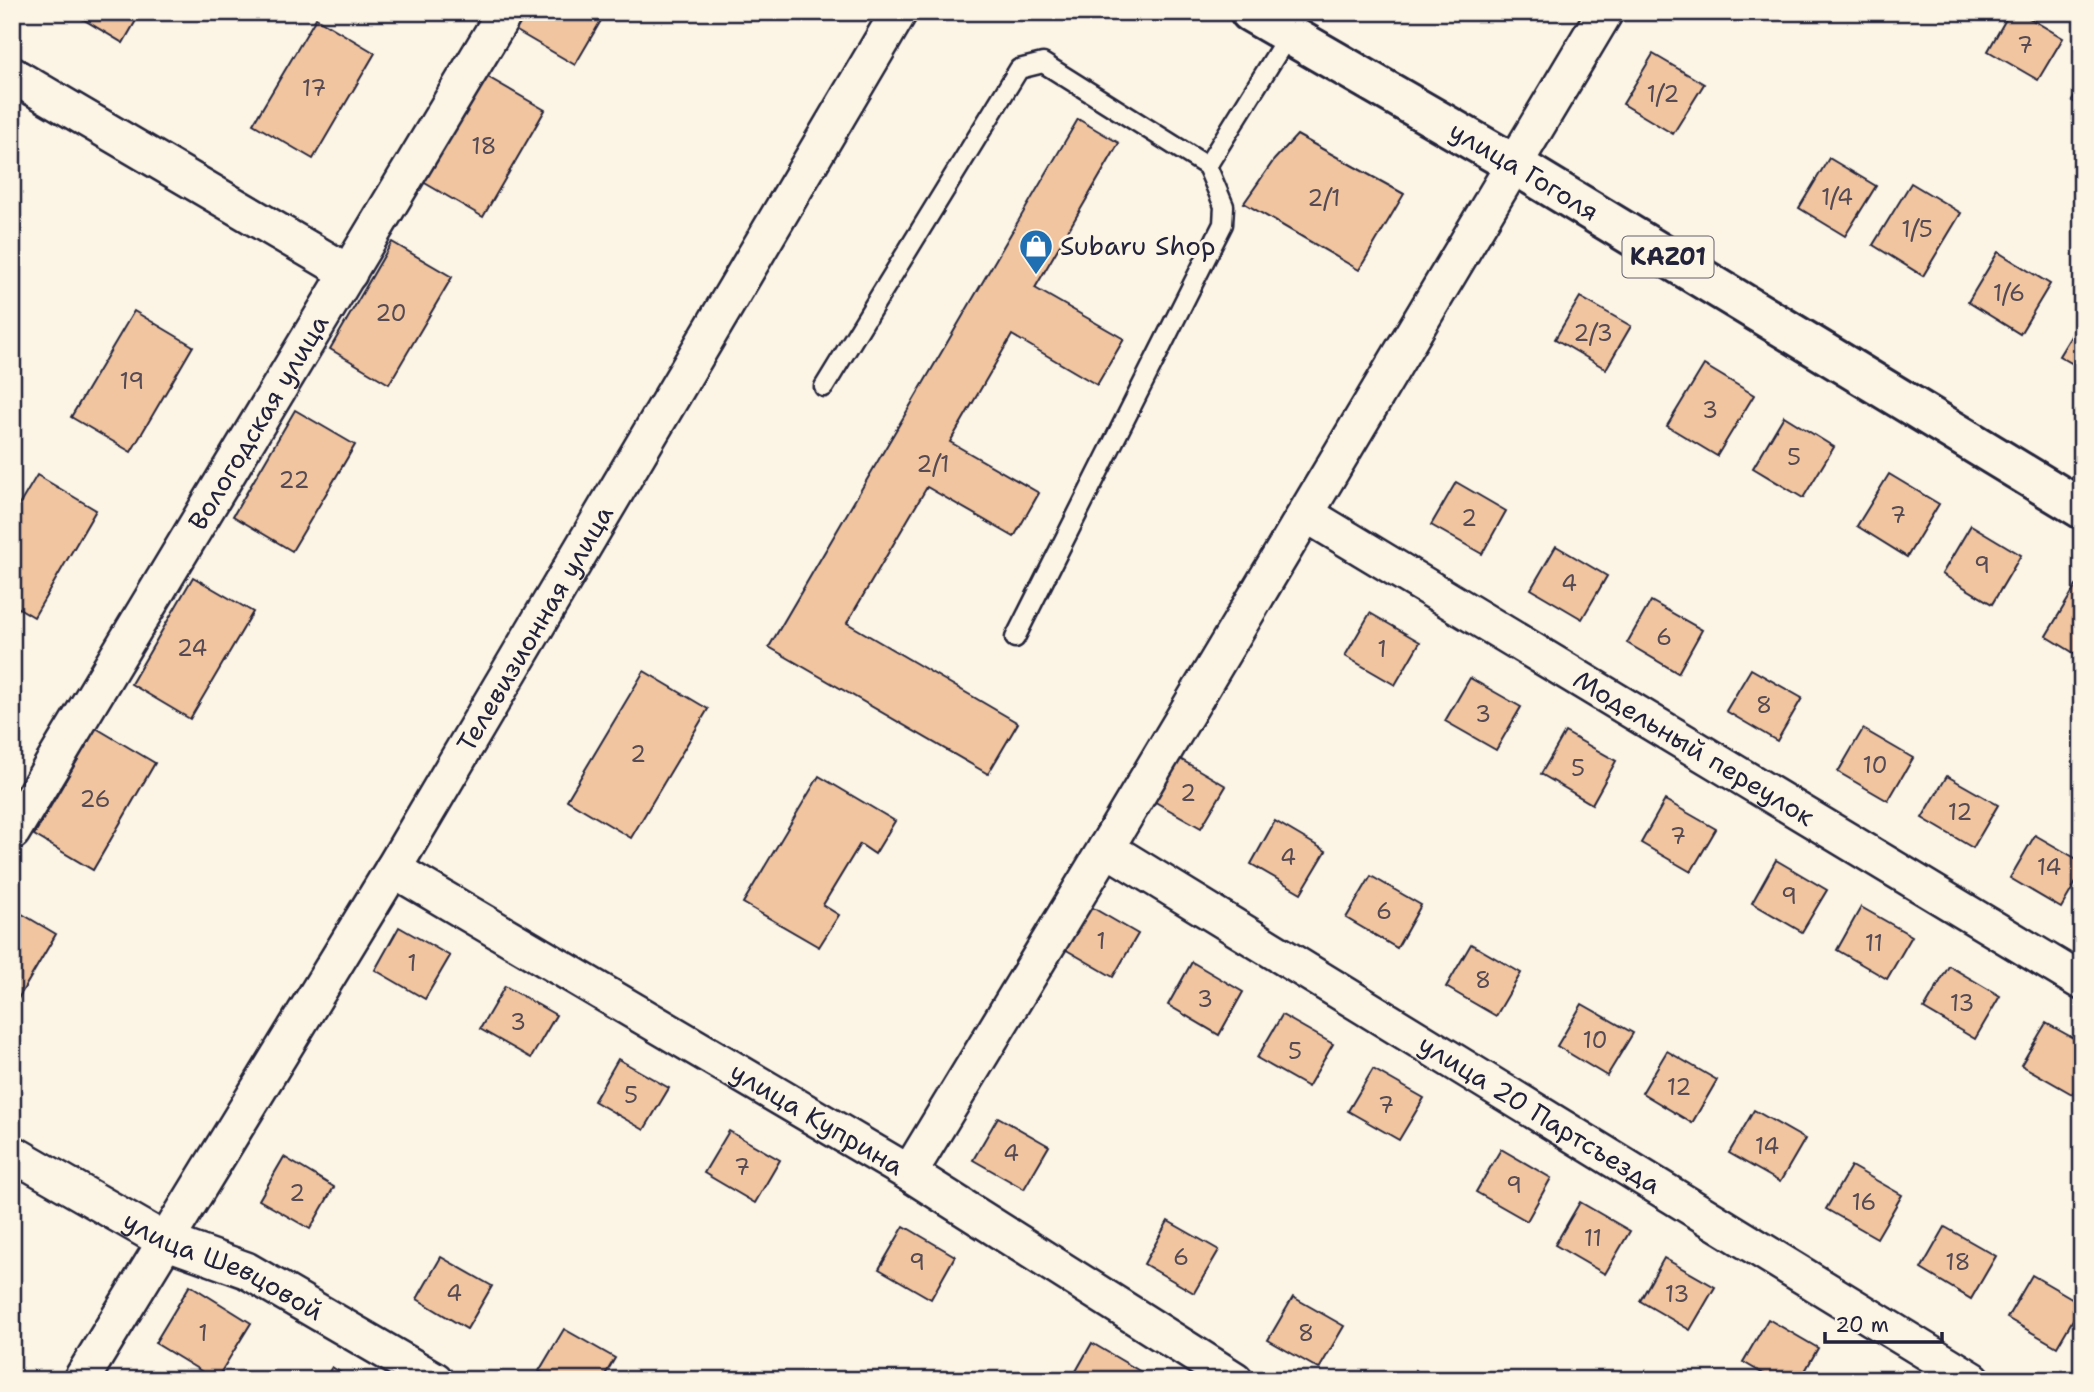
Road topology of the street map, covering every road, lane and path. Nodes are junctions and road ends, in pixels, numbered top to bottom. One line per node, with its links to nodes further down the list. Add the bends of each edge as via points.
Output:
1 (505, 12): 9 (street, Вологодская улица)
2 (899, 12): 16 (street, Телевизионная улица)
3 (1251, 12): 5 (highway, улица Гоголя / KАZ01)
4 (1605, 12): 7 (street)
5 (1289, 34): 7 (highway, улица Гоголя / KАZ01); 8 (lane)
6 (12, 75): 9 (street)
7 (1512, 163): 11 (highway, улица Гоголя / KАZ01); 12 (street)
8 (1207, 166): 10 (lane, via 1043,63 1019,69); 13 (lane, via 1224,206 1223,224)
9 (349, 273): 14 (street, Вологодская улица)
10 (824, 387)
11 (2082, 509)
12 (1306, 514): 15 (street); 17 (street, Модельный переулок)
13 (1015, 638)
14 (12, 832)
15 (1106, 848): 19 (street); 24 (street, улица 20 Партсъезда)
16 (393, 869): 19 (street, улица Куприна); 20 (street, Телевизионная улица)
17 (2082, 982)
18 (12, 1153): 20 (street, улица Шевцовой)
19 (909, 1173): 23 (street, улица Куприна)
20 (165, 1241): 21 (street, Телевизионная улица); 22 (street, улица Шевцовой, via 246,1270)
21 (81, 1380)
22 (435, 1380)
23 (1235, 1380)
24 (1973, 1380)

